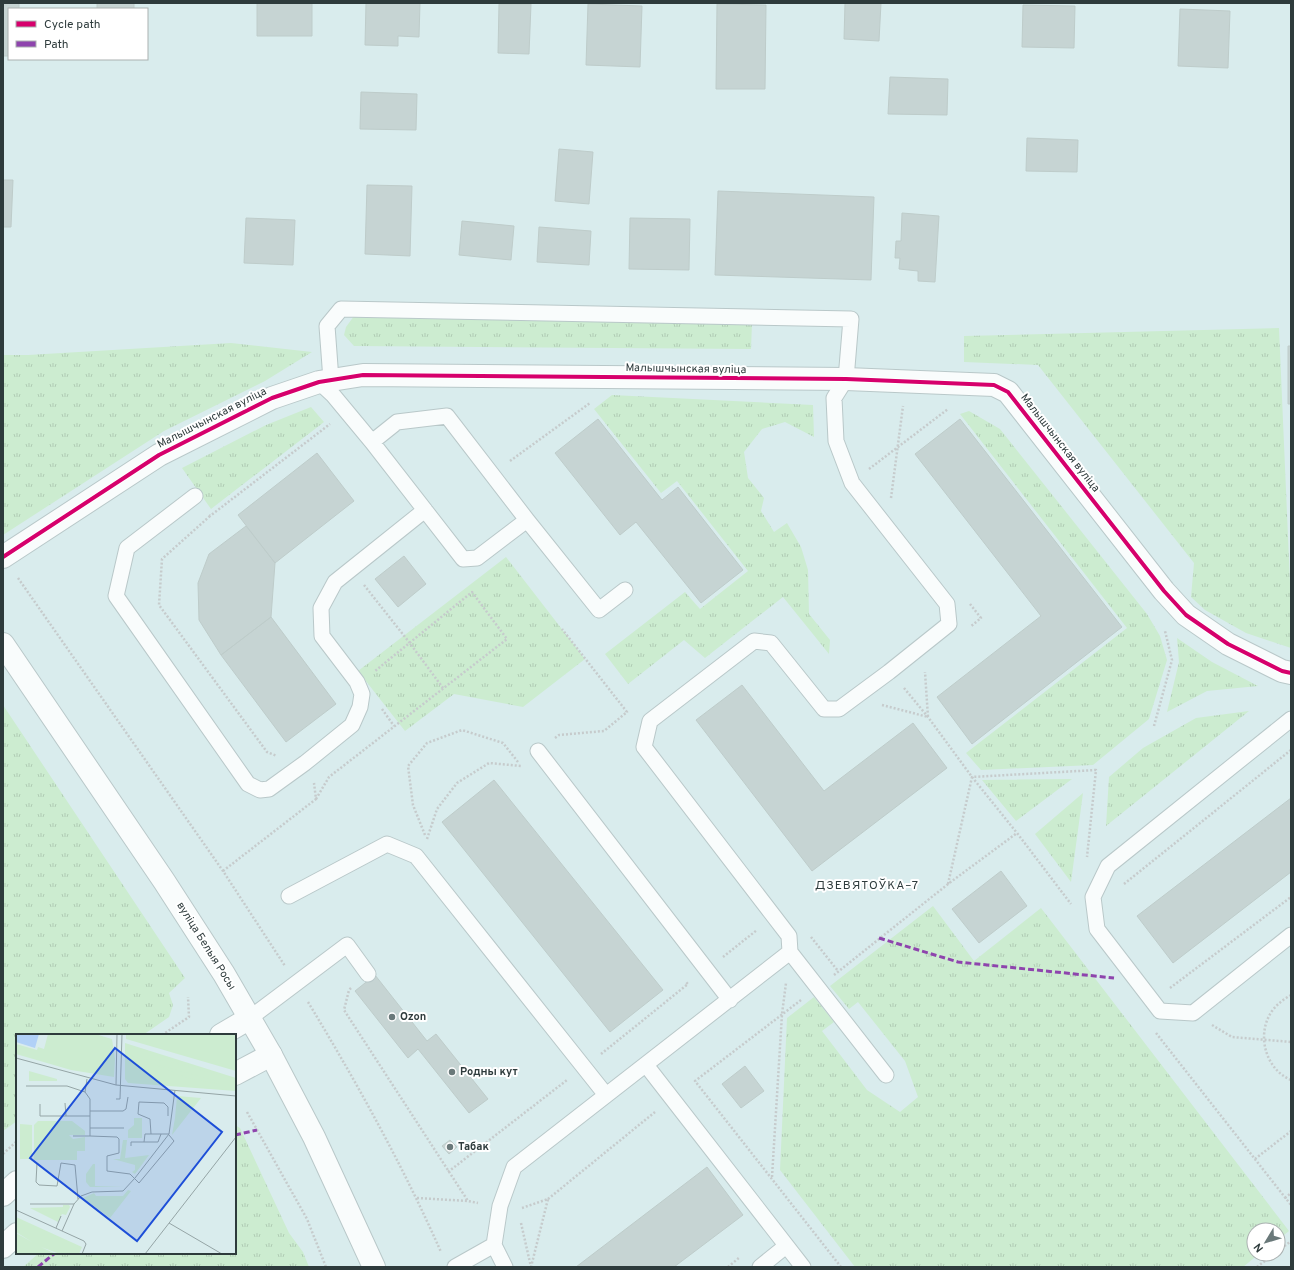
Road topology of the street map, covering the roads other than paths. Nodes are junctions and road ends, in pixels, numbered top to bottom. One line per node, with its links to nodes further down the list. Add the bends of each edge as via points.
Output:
1 (846, 379): 2 (street, Малышчынская вуліца, via 363,375); 2 (lane, via 851,319 341,309 327,326); 10 (street, Малышчынская вуліца, via 994,385 1008,392 1164,591 1186,615 1228,644); 15 (lane, via 834,398 836,441 852,483 947,604 949,624 839,709 824,709 771,643 754,641 650,721 644,747 789,936)
2 (325, 381): 3 (lane, via 346,412); 7 (street, Малышчынская вуліца, via 272,398 159,455)
3 (372, 442): 5 (lane); 6 (lane, via 396,422 447,416)
4 (195, 496): 5 (lane, via 127,548 116,596 248,784 260,790 269,789 352,724 360,707 362,694 357,682 322,636 321,608 334,582)
5 (425, 510): 6 (lane, via 464,559 477,558)
6 (527, 520): 8 (lane, via 599,610)
7 (3, 557)
8 (625, 590)
9 (3, 644): 18 (street, вуліца Белыя Росы, via 164,881)
10 (1291, 673)
11 (1291, 719): 14 (lane, via 1108,866 1093,897 1097,929 1160,1011 1193,1013)
12 (538, 752): 17 (lane)
13 (289, 896): 24 (lane, via 387,844 416,856)
14 (1291, 935)
15 (790, 952): 17 (lane); 23 (lane)
16 (368, 974): 18 (lane, via 347,945)
17 (730, 1000): 21 (lane)
18 (250, 1018): 19 (street); 20 (street, вуліца Белыя Росы)
19 (223, 1034)
20 (271, 1055): 22 (street); 31 (street, вуліца Белыя Росы, via 314,1137)
21 (646, 1065): 24 (lane); 29 (lane)
22 (236, 1073)
23 (886, 1075)
24 (606, 1095): 28 (lane, via 514,1167 500,1206)
25 (16, 1183): 26 (street)
26 (3, 1195)
27 (16, 1235): 30 (street)
28 (494, 1245): 32 (lane); 33 (lane)
29 (786, 1246): 34 (lane); 35 (lane)
30 (3, 1247)
31 (374, 1267)
32 (455, 1267)
33 (505, 1267)
34 (760, 1267)
35 (803, 1267)

